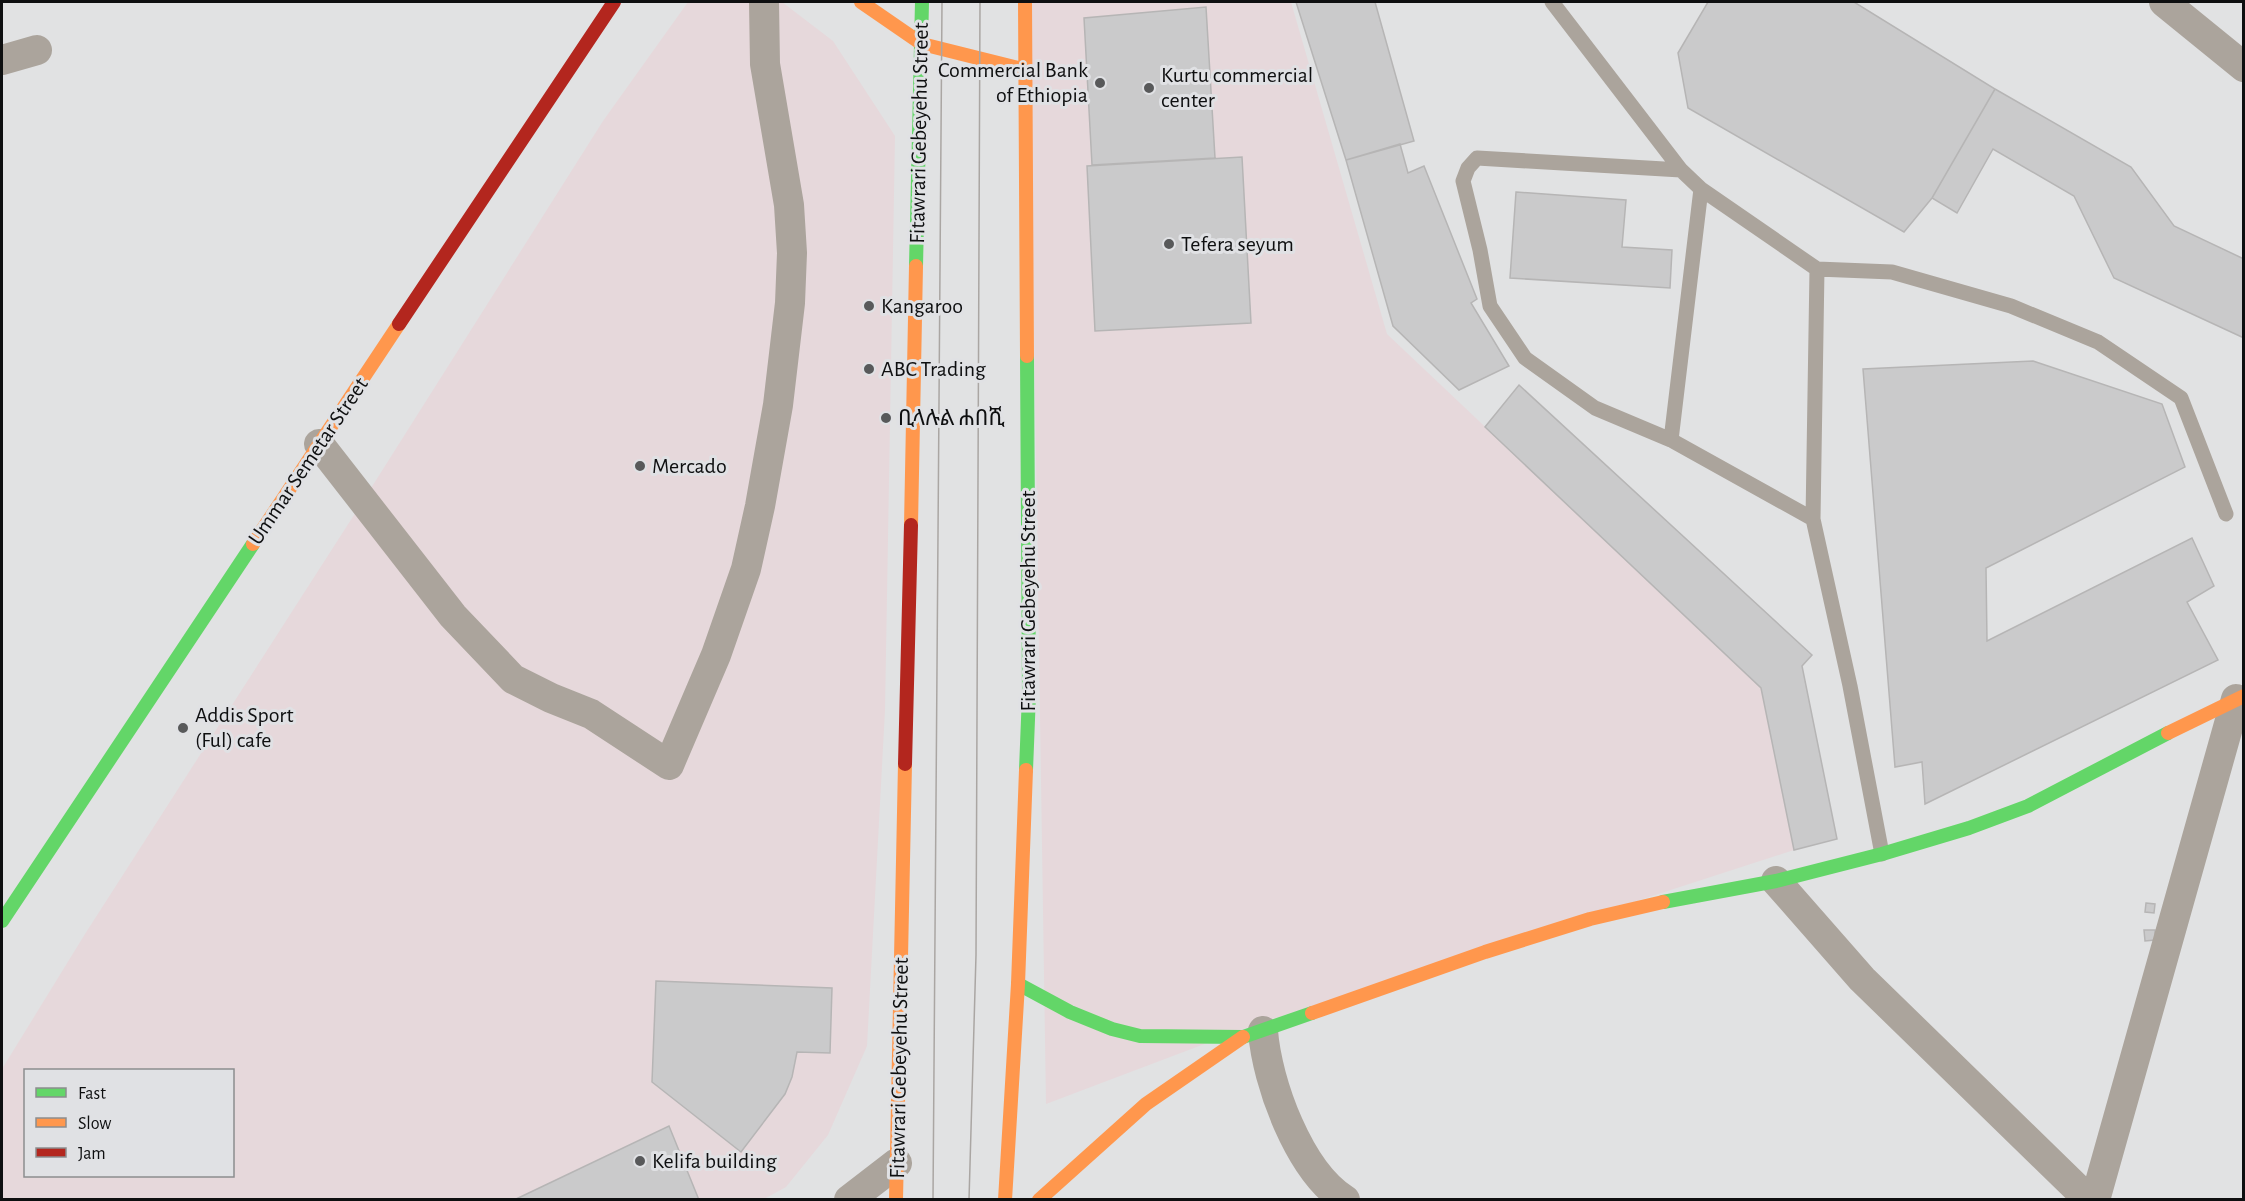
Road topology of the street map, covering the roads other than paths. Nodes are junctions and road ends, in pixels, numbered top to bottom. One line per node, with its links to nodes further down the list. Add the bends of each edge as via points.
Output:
1 (614, 2): 17 (main road, Ummar Semetar Street)
2 (764, 2): 17 (street, via 765,64 789,205 792,253 778,405 746,569 716,655 669,765 591,714 513,679 453,616)
3 (861, 2): 8 (main road)
4 (922, 2): 8 (main road, Fitawrari Gebeyehu Street)
5 (1025, 2): 12 (main road, Fitawrari Gebeyehu Street)
6 (1552, 2): 13 (lane)
7 (2164, 2): 11 (street)
8 (922, 44): 12 (main road); 26 (main road, Fitawrari Gebeyehu Street)
9 (37, 50): 10 (street)
10 (2, 60)
11 (2244, 67)
12 (1026, 70): 24 (main road, Fitawrari Gebeyehu Street, via 1029,694)
13 (1681, 171): 14 (lane); 16 (lane, via 1477,158 1463,181 1490,306 1525,358 1595,408)
14 (1701, 189): 15 (lane); 16 (lane)
15 (1818, 269): 18 (lane, via 1892,272 2011,306 2098,342 2181,398); 19 (lane)
16 (1671, 440): 19 (lane)
17 (320, 444): 23 (main road, Ummar Semetar Street)
18 (2226, 514)
19 (1813, 519): 21 (lane)
20 (2240, 697): 21 (main road, via 2028,806); 33 (street)
21 (1882, 854): 22 (main road)
22 (1776, 881): 25 (main road, via 1590,920 1485,952); 32 (street, via 1863,979)
23 (2, 921)
24 (1018, 984): 25 (main road, via 1070,1012 1140,1036); 29 (main road, Fitawrari Gebeyehu Street)
25 (1253, 1034): 30 (main road, via 1146,1104); 31 (street, via 1301,1152 1316,1174)
26 (897, 1163): 27 (street); 28 (main road, Fitawrari Gebeyehu Street)
27 (849, 1200)
28 (896, 1200)
29 (1005, 1200)
30 (1039, 1200)
31 (1345, 1200)
32 (2089, 1200)
33 (2095, 1200)

